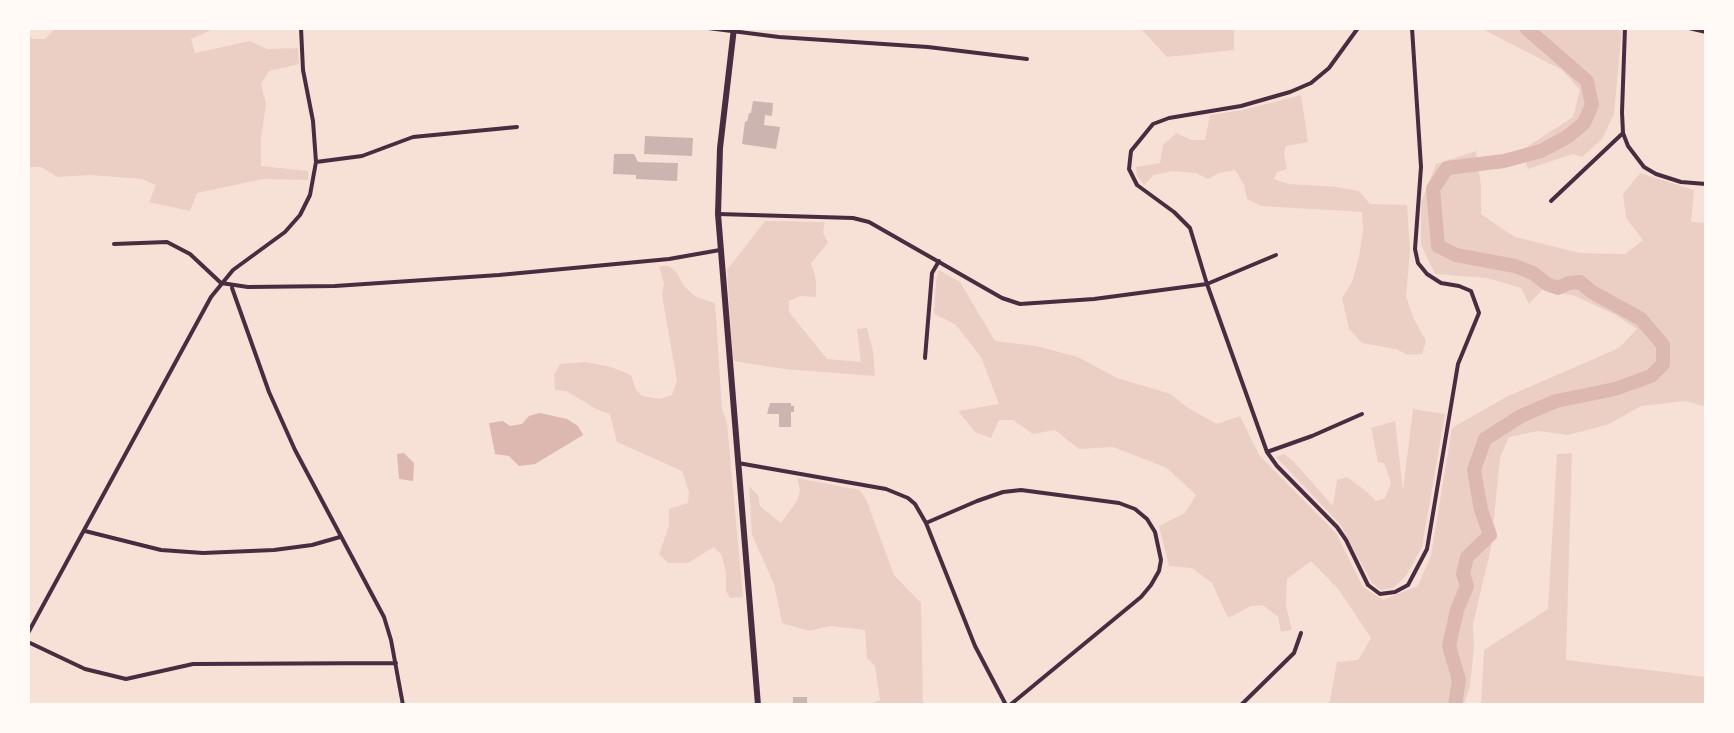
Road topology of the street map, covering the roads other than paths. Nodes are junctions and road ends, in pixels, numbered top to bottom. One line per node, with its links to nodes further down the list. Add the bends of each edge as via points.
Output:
1 (301, 28): 12 (street)
2 (708, 28): 7 (street)
3 (1358, 28): 21 (street, via 1311,83 1241,106 1153,124 1131,151 1129,169 1137,185 1190,228)
4 (1412, 28): 25 (street, via 1421,167 1418,263 1441,283 1471,291 1479,313 1458,364 1427,549 1408,585 1380,594 1368,585 1346,540)
5 (1625, 28): 11 (street)
6 (1689, 28): 8 (street)
7 (733, 30): 9 (street); 15 (main road)
8 (1706, 32)
9 (1027, 59)
10 (517, 127): 12 (street, via 413,137 362,156)
11 (1623, 133): 13 (street, via 1644,167 1669,179); 14 (street)
12 (316, 162): 20 (street, via 300,215)
13 (1706, 184)
14 (1551, 201)
15 (718, 214): 17 (main road); 19 (street, via 853,218)
16 (114, 244): 20 (street, via 151,241 178,246)
17 (720, 250): 22 (street, via 499,275); 26 (main road)
18 (1276, 255): 21 (street)
19 (939, 261): 21 (street, via 1020,304); 23 (street, via 932,273)
20 (221, 283): 22 (street); 28 (street)
21 (1207, 284): 25 (street)
22 (232, 287): 29 (street, via 269,392)
23 (925, 358)
24 (1362, 414): 25 (street)
25 (1267, 452)
26 (738, 463): 27 (street, via 898,493 915,504); 35 (main road)
27 (926, 523): 36 (street, via 975,646); 36 (street, via 977,501 1021,490 1119,503 1135,509 1155,532 1161,560 1151,585)
28 (85, 531): 29 (street, via 161,550 203,553 274,550); 30 (street)
29 (340, 537): 33 (street, via 384,617)
30 (28, 633)
31 (1301, 633): 37 (street, via 1294,653)
32 (28, 642): 33 (street, via 85,669 126,679 193,664)
33 (396, 663): 34 (street)
34 (403, 705)
35 (758, 705)
36 (1008, 705)
37 (1241, 705)

